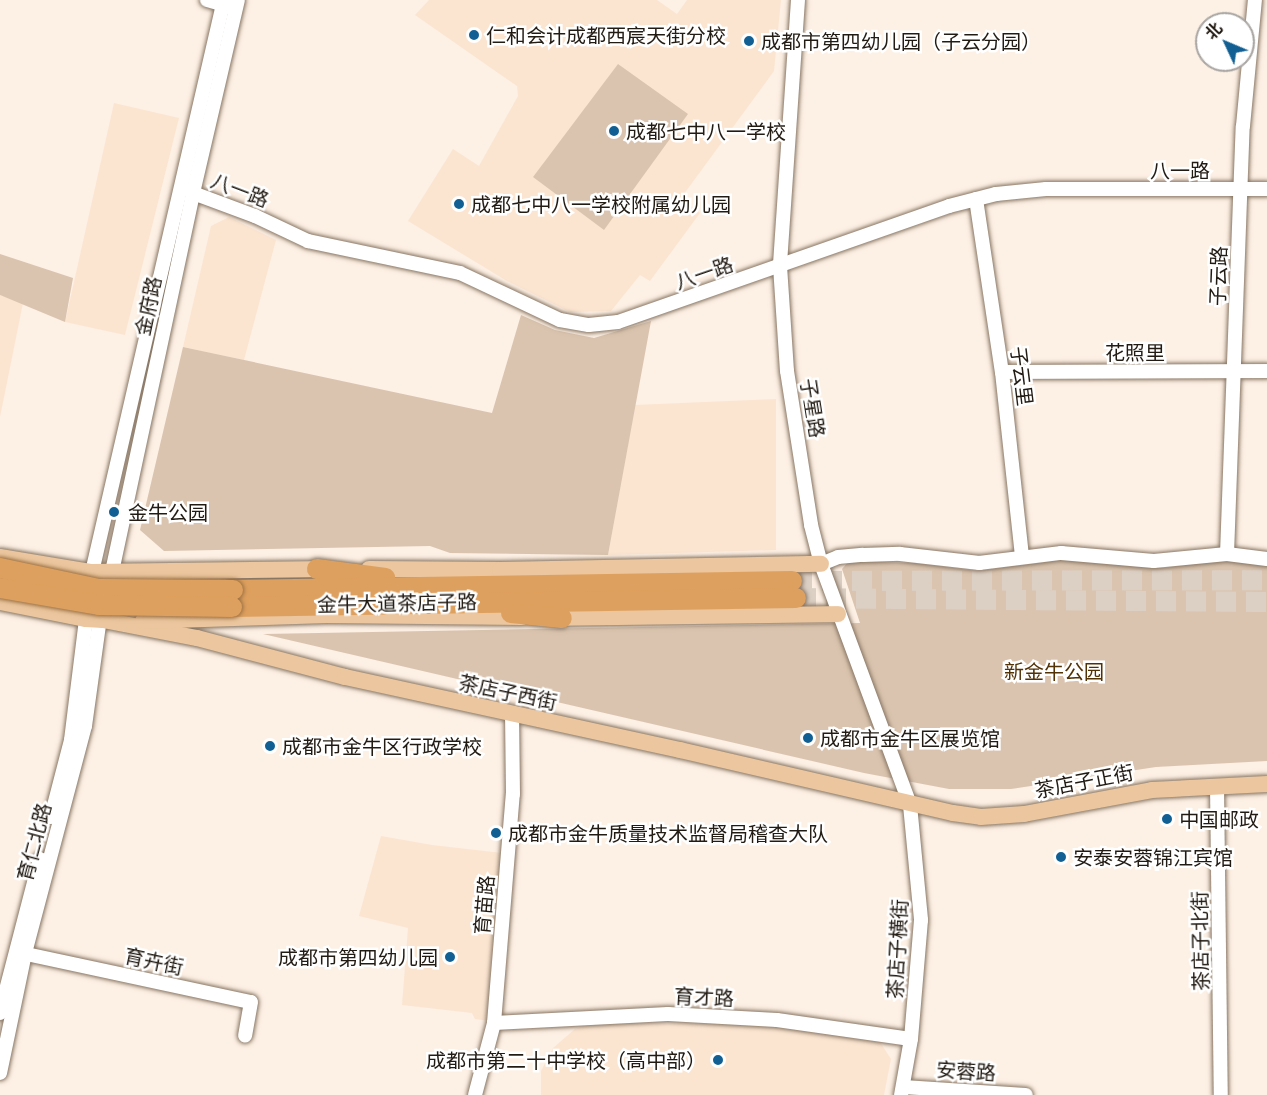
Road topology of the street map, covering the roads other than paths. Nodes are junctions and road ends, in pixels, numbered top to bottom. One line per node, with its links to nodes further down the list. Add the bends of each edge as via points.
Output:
1 (207, 0): 4 (street)
2 (798, 0): 9 (street, 子星路)
3 (1255, 0): 5 (street, 子云路)
4 (230, 3): 7 (street, 金府路); 21 (street, 金府路)
5 (1240, 189): 6 (street, 八一路); 8 (street, 八一路, via 1046,189); 10 (street, 子云路)
6 (1267, 189)
7 (193, 193): 9 (street, 八一路, via 308,241 460,273 560,320 590,325 618,322); 20 (street, 金府路)
8 (976, 199): 9 (street, 八一路); 12 (street, 子云里)
9 (780, 266): 17 (street, 子星路, via 787,371 811,525)
10 (1234, 370): 11 (street, 花照里); 12 (street, 花照里); 13 (street, 子云路)
11 (1267, 371)
12 (1002, 372): 15 (street, 子云里)
13 (1227, 554): 15 (street, via 1154,561 1083,553); 16 (street)
14 (0, 557): 21 (main road)
15 (1022, 558): 17 (street, via 979,563 900,554 863,555 838,557)
16 (1267, 559)
17 (821, 564): 19 (main road); 27 (street, 子星路)
18 (5, 568): 24 (highway, 金牛大道茶店子路, bridge, via 99,590)
19 (317, 569): 20 (main road); 22 (highway)
20 (114, 570): 21 (main road); 29 (street, 金府路)
21 (92, 572): 29 (main road, 金府路)
22 (450, 586): 24 (highway, 金牛大道茶店子路); 26 (highway, 金牛大道茶店子路, via 794,590)
23 (0, 588): 24 (highway, 金牛大道茶店子路, bridge, via 99,606)
24 (233, 598): 26 (highway, 金牛大道茶店子路)
25 (0, 602): 29 (main road)
26 (383, 602): 28 (highway)
27 (837, 614): 28 (main road); 33 (street, 子星路)
28 (562, 618): 29 (main road, via 327,615)
29 (92, 619): 30 (main road, 茶店子西街, via 197,638); 34 (street, via 70,740)
30 (512, 715): 33 (main road, 茶店子西街); 36 (street, 育苗路, via 513,794)
31 (1267, 784): 32 (main road, 茶店子正街)
32 (1217, 786): 33 (main road, 茶店子正街, via 1152,790 1060,809 981,817); 43 (street, 茶店子北街)
33 (910, 805): 38 (street, 茶店子横街, via 921,920)
34 (20, 952): 35 (street); 37 (street, 育卉街, via 251,1002); 39 (street)
35 (0, 1013)
36 (494, 1023): 38 (street, 育才路, via 668,1014 777,1020); 41 (street, 育苗路)
37 (245, 1035)
38 (910, 1039): 40 (street, 茶店子横街)
39 (0, 1073)
40 (902, 1091): 42 (street, 安蓉路)
41 (475, 1095)
42 (1026, 1095)
43 (1221, 1095)

